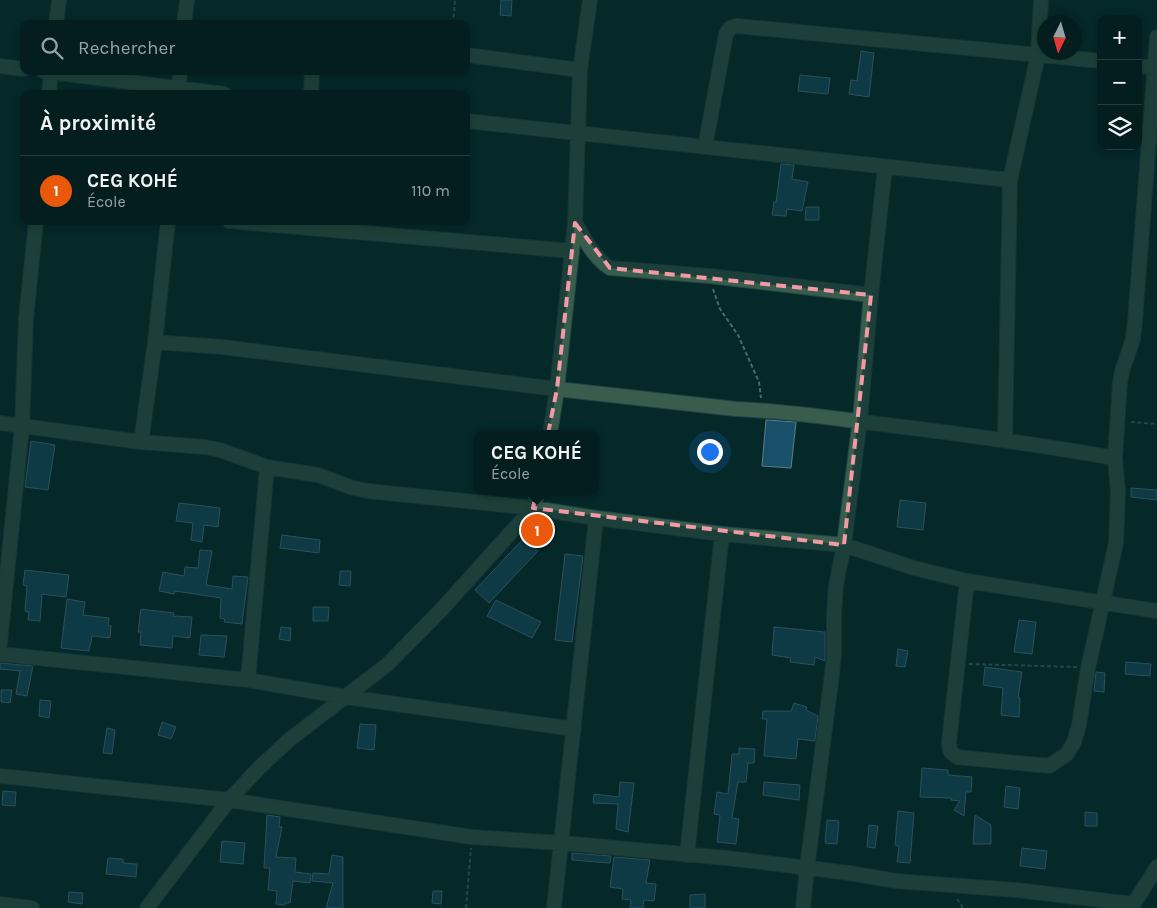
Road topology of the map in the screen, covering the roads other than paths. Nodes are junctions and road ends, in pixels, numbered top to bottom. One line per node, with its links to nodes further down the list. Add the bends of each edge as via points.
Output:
1 (59, 0): 6 (street)
2 (187, 0): 7 (street)
3 (590, 0): 18 (street)
4 (1042, 0): 5 (street)
5 (1041, 15)
6 (56, 20)
7 (184, 20)
8 (1157, 37): 17 (street)
9 (1037, 55): 29 (street, via 737,26 726,34)
10 (470, 56): 18 (street)
11 (1037, 59): 31 (street)
12 (1082, 59): 13 (street)
13 (1097, 61)
14 (0, 66): 16 (street)
15 (1142, 66): 17 (street)
16 (20, 68)
17 (1156, 68): 32 (street)
18 (580, 70): 28 (street)
19 (48, 75): 24 (street)
20 (73, 75): 23 (street)
21 (180, 75): 23 (street)
22 (312, 75): 26 (street)
23 (179, 88): 25 (street)
24 (49, 90)
25 (194, 90)
26 (311, 90)
27 (470, 121): 28 (street)
28 (577, 132): 29 (street); 33 (street)
29 (705, 147): 30 (street)
30 (886, 167): 31 (street); 38 (street)
31 (1010, 180): 45 (street)
32 (1152, 191): 47 (street, via 1133,339 1122,371)
33 (575, 223): 37 (street); 38 (street, via 596,255 610,268)
34 (36, 225): 43 (street, via 26,319)
35 (168, 225): 39 (street)
36 (302, 225): 37 (street)
37 (572, 251): 40 (street)
38 (871, 294): 41 (street)
39 (155, 342): 40 (street, via 222,347); 46 (street)
40 (558, 390): 41 (street); 44 (street)
41 (860, 420): 45 (street); 53 (street)
42 (0, 422): 43 (street)
43 (22, 426): 46 (street); 57 (street)
44 (551, 430)
45 (1005, 440): 47 (street)
46 (141, 442): 48 (street, via 205,447)
47 (1115, 458): 55 (street, via 1118,492 1116,543)
48 (267, 467): 50 (street, via 318,475 368,491); 59 (street)
49 (537, 495): 50 (street)
50 (533, 508): 51 (street); 60 (street, via 388,664)
51 (596, 518): 52 (street); 61 (street)
52 (722, 534): 53 (street); 65 (street)
53 (844, 545): 54 (street, via 914,568); 67 (street, via 835,595 832,674)
54 (967, 580): 55 (street); 55 (street, via 949,742 950,751 957,757 1050,766 1067,754 1079,725)
55 (1102, 602): 56 (street)
56 (1157, 611)
57 (0, 643)
58 (0, 654): 59 (street)
59 (248, 680): 60 (street)
60 (346, 697): 61 (street); 63 (street, via 282,747)
61 (574, 728): 64 (street)
62 (0, 776): 63 (street)
63 (228, 800): 64 (street, via 472,837); 71 (street)
64 (561, 843): 65 (street); 72 (street)
65 (686, 855): 67 (street)
66 (1157, 867): 69 (street)
67 (806, 868): 69 (street); 73 (street)
68 (0, 904): 70 (street)
69 (1132, 906)
70 (32, 908)
71 (147, 908)
72 (554, 908)
73 (804, 908)

